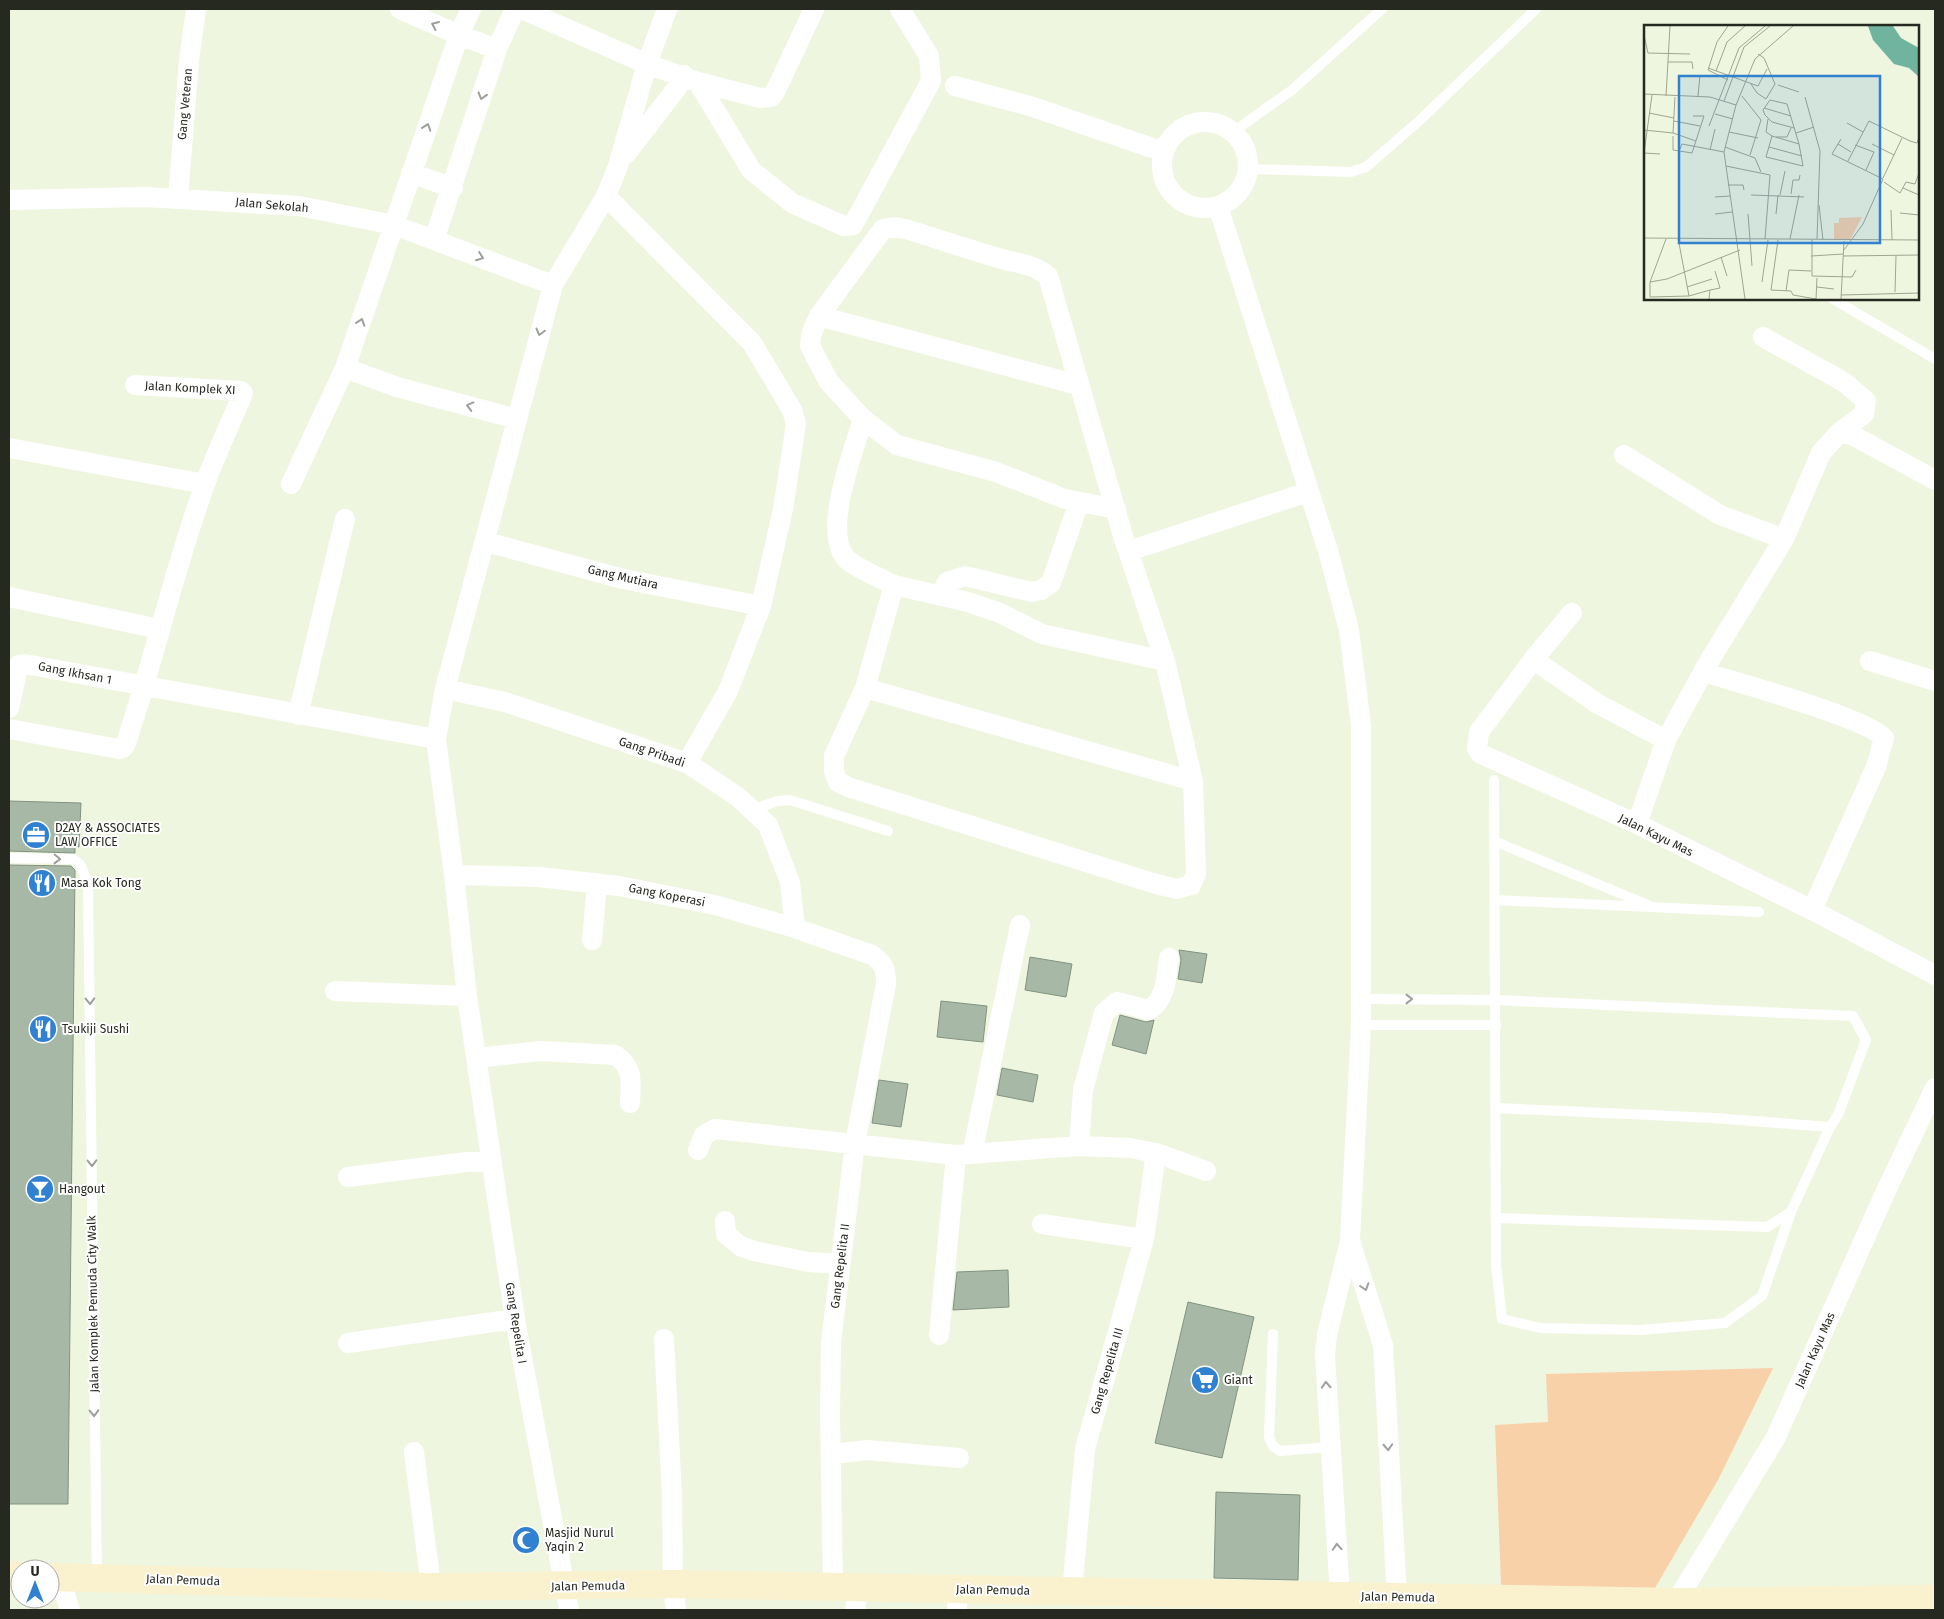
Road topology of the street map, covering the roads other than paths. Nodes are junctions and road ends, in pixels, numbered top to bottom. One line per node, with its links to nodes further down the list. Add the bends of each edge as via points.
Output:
1 (196, 9): 23 (street, Gang Veteran, via 188,60)
2 (400, 9): 11 (street, one-way to 2)
3 (471, 9): 11 (street)
4 (515, 9): 12 (street)
5 (522, 9): 13 (street)
6 (668, 9): 13 (street)
7 (814, 9): 14 (street, via 771,97 760,98)
8 (900, 9): 14 (street, via 929,56 931,81 853,225 844,226 792,203 751,170)
9 (1382, 9): 16 (lane, via 1292,90)
10 (1536, 9): 19 (lane, via 1366,167 1352,172)
11 (459, 35): 12 (street); 20 (street, one-way to 11)
12 (497, 49): 21 (street, one-way to 21)
13 (648, 64): 14 (street); 18 (street)
14 (691, 79): 18 (street, via 676,89)
15 (955, 86): 17 (street, via 1040,109)
16 (1233, 132): 17 (street, via 1214,123 1193,124 1174,135); 19 (street, via 1246,148)
17 (1164, 152): 25 (street, via 1162,173 1171,192 1187,205 1197,208)
18 (618, 166): 22 (street, Gang Repelita I)
19 (1249, 169): 25 (street, via 1247,179 1236,196)
20 (411, 174): 21 (street); 26 (street)
21 (453, 188): 27 (street)
22 (606, 196): 28 (street, Gang Repelita I); 54 (street, via 752,343 792,410 795,437)
23 (178, 199): 24 (street, Jalan Sekolah); 26 (street, Jalan Sekolah, via 299,206)
24 (9, 200)
25 (1218, 206): 44 (street)
26 (394, 225): 27 (street, Jalan Sekolah); 33 (street, one-way to 26)
27 (434, 240): 28 (street, Jalan Sekolah, one-way to 28)
28 (554, 286): 36 (street, Gang Repelita I, one-way to 36)
29 (1835, 300): 32 (lane)
30 (819, 316): 35 (street); 35 (street, via 883,230 894,227 906,230 1030,265 1048,276); 37 (street, via 810,346 829,382)
31 (1763, 337): 38 (street, via 1844,382 1866,401 1864,414)
32 (1935, 359)
33 (345, 368): 36 (street, one-way to 33); 43 (street)
34 (135, 385): 42 (street, Jalan Komplek XI, via 241,391)
35 (1078, 385): 46 (street)
36 (517, 419): 49 (street, Gang Repelita I)
37 (864, 419): 45 (street, via 897,445 996,472); 51 (street, via 844,480 837,542 845,558)
38 (1839, 433): 41 (street, via 1852,435); 48 (street, via 1821,452)
39 (9, 448): 42 (street)
40 (1624, 455): 48 (street, via 1720,515)
41 (1935, 480)
42 (205, 484): 56 (street)
43 (291, 484)
44 (1308, 492): 50 (street); 92 (street, via 1329,554 1348,630 1361,726)
45 (1078, 502): 46 (street); 52 (street, via 1051,583 1041,590 1032,592 965,576 947,582)
46 (1116, 509): 50 (street)
47 (346, 520): 66 (street)
48 (1784, 539): 60 (street)
49 (486, 542): 54 (street, Gang Mutiara, via 623,579); 64 (street, Gang Repelita I)
50 (1129, 551): 58 (street)
51 (894, 585): 52 (street); 63 (street)
52 (940, 596): 58 (street, via 1000,613 1042,634)
53 (9, 597): 56 (street)
54 (761, 606): 70 (street, via 728,691)
55 (1572, 612): 57 (street)
56 (159, 629): 62 (street)
57 (1536, 656): 69 (street, via 1541,666 1598,704); 74 (street, Jalan Kayu Mas, via 1479,732 1477,749 1481,754)
58 (1165, 661): 71 (street)
59 (1870, 661): 61 (street)
60 (1703, 672): 69 (street); 82 (street, via 1855,722 1880,732 1884,738 1876,767)
61 (1935, 681)
62 (145, 686): 65 (street, Gang Ikhsan 1, via 22,664 18,668); 66 (street); 67 (street, via 123,748)
63 (865, 688): 71 (street); 71 (street, via 834,756 838,782 1177,889 1191,886 1196,874)
64 (445, 690): 68 (street, Gang Repelita I); 70 (street, Gang Pribadi, via 505,702)
65 (9, 708)
66 (298, 715): 68 (street)
67 (9, 729)
68 (436, 739): 78 (street, Gang Repelita I)
69 (1666, 740): 74 (street)
70 (687, 763): 73 (street, Gang Pribadi)
71 (1193, 780)
72 (1494, 780): 76 (lane)
73 (752, 810): 75 (lane, via 790,800); 85 (street, Gang Pribadi, via 768,825 790,882)
74 (1637, 824): 82 (street, Jalan Kayu Mas)
75 (888, 831)
76 (1494, 841): 80 (lane); 81 (lane)
77 (9, 858): 126 (lane, Jalan Komplek Pemuda City Walk, one-way to 126, via 72,859 80,864 88,883)
78 (454, 875): 79 (street, Gang Koperasi, via 539,877); 91 (street, Gang Repelita I)
79 (597, 884): 85 (street, Gang Koperasi, via 715,905); 86 (street)
80 (1495, 900): 81 (lane); 93 (lane)
81 (1655, 908): 83 (lane)
82 (1812, 910): 89 (street, Jalan Kayu Mas)
83 (1759, 912)
84 (1020, 925): 105 (street)
85 (795, 928): 87 (street, Gang Koperasi)
86 (592, 940)
87 (872, 955): 101 (street, Gang Repelita II, via 882,962 886,984)
88 (1169, 958): 102 (street, via 1164,992 1158,1004 1149,1010 1117,1002 1104,1013 1083,1090)
89 (1935, 975)
90 (334, 991): 91 (street)
91 (467, 996): 96 (street, Gang Repelita I)
92 (1360, 999): 93 (lane, one-way to 93); 95 (street)
93 (1496, 1000): 94 (lane); 100 (lane, via 1852,1016 1866,1040 1838,1115)
94 (1496, 1024): 95 (lane); 99 (lane)
95 (1361, 1025): 114 (street)
96 (476, 1058): 98 (street, via 541,1051 615,1055 623,1060 632,1074); 106 (street, Gang Repelita I)
97 (1935, 1088): 138 (street, Jalan Kayu Mas, via 1776,1437)
98 (630, 1103)
99 (1496, 1108): 100 (lane); 110 (lane)
100 (1830, 1126): 109 (lane)
101 (855, 1143): 103 (street, via 715,1130 704,1135); 105 (street); 115 (street, Gang Repelita II)
102 (1078, 1146): 104 (street, via 1130,1148); 105 (street)
103 (698, 1150)
104 (1156, 1153): 107 (street); 113 (street, Gang Repelita III)
105 (964, 1154): 118 (street)
106 (492, 1162): 108 (street, via 467,1162); 116 (street, Gang Repelita I)
107 (1206, 1171)
108 (348, 1177)
109 (1791, 1212): 110 (lane, via 1767,1227); 110 (lane, via 1762,1296 1725,1323 1641,1330 1540,1328 1502,1319 1496,1265)
110 (1496, 1218)
111 (725, 1221): 115 (street, via 726,1234 740,1246 808,1262)
112 (1042, 1224): 113 (street)
113 (1144, 1239): 129 (street, Gang Repelita III, via 1085,1449)
114 (1350, 1241): 121 (street, one-way to 114, via 1325,1355); 133 (street, one-way to 133, via 1383,1346)
115 (839, 1264): 123 (street, Gang Repelita II, via 831,1342)
116 (515, 1319): 120 (street); 134 (street, Gang Repelita I)
117 (1274, 1334): 121 (lane, via 1269,1436 1273,1446 1280,1451)
118 (938, 1335)
119 (664, 1339): 132 (street)
120 (348, 1343)
121 (1330, 1447): 131 (street, one-way to 121)
122 (414, 1452): 127 (street)
123 (832, 1454): 124 (street, via 867,1450); 130 (street, Gang Repelita II)
124 (959, 1458)
125 (60, 1578): 126 (main road, Jalan Pemuda)
126 (97, 1578): 127 (main road, Jalan Pemuda)
127 (431, 1586): 134 (main road, Jalan Pemuda)
128 (60, 1589): 139 (street)
129 (1072, 1591): 136 (main road, Jalan Pemuda); 137 (main road, Jalan Pemuda)
130 (849, 1595): 132 (main road, Jalan Pemuda); 136 (main road, Jalan Pemuda)
131 (1340, 1596): 133 (main road, Jalan Pemuda); 137 (main road, Jalan Pemuda)
132 (675, 1597): 134 (main road, Jalan Pemuda)
133 (1397, 1597): 138 (main road, Jalan Pemuda)
134 (566, 1599)
135 (1935, 1599): 138 (main road, Jalan Pemuda)
136 (958, 1600)
137 (1282, 1602)
138 (1676, 1602)
139 (70, 1610)

